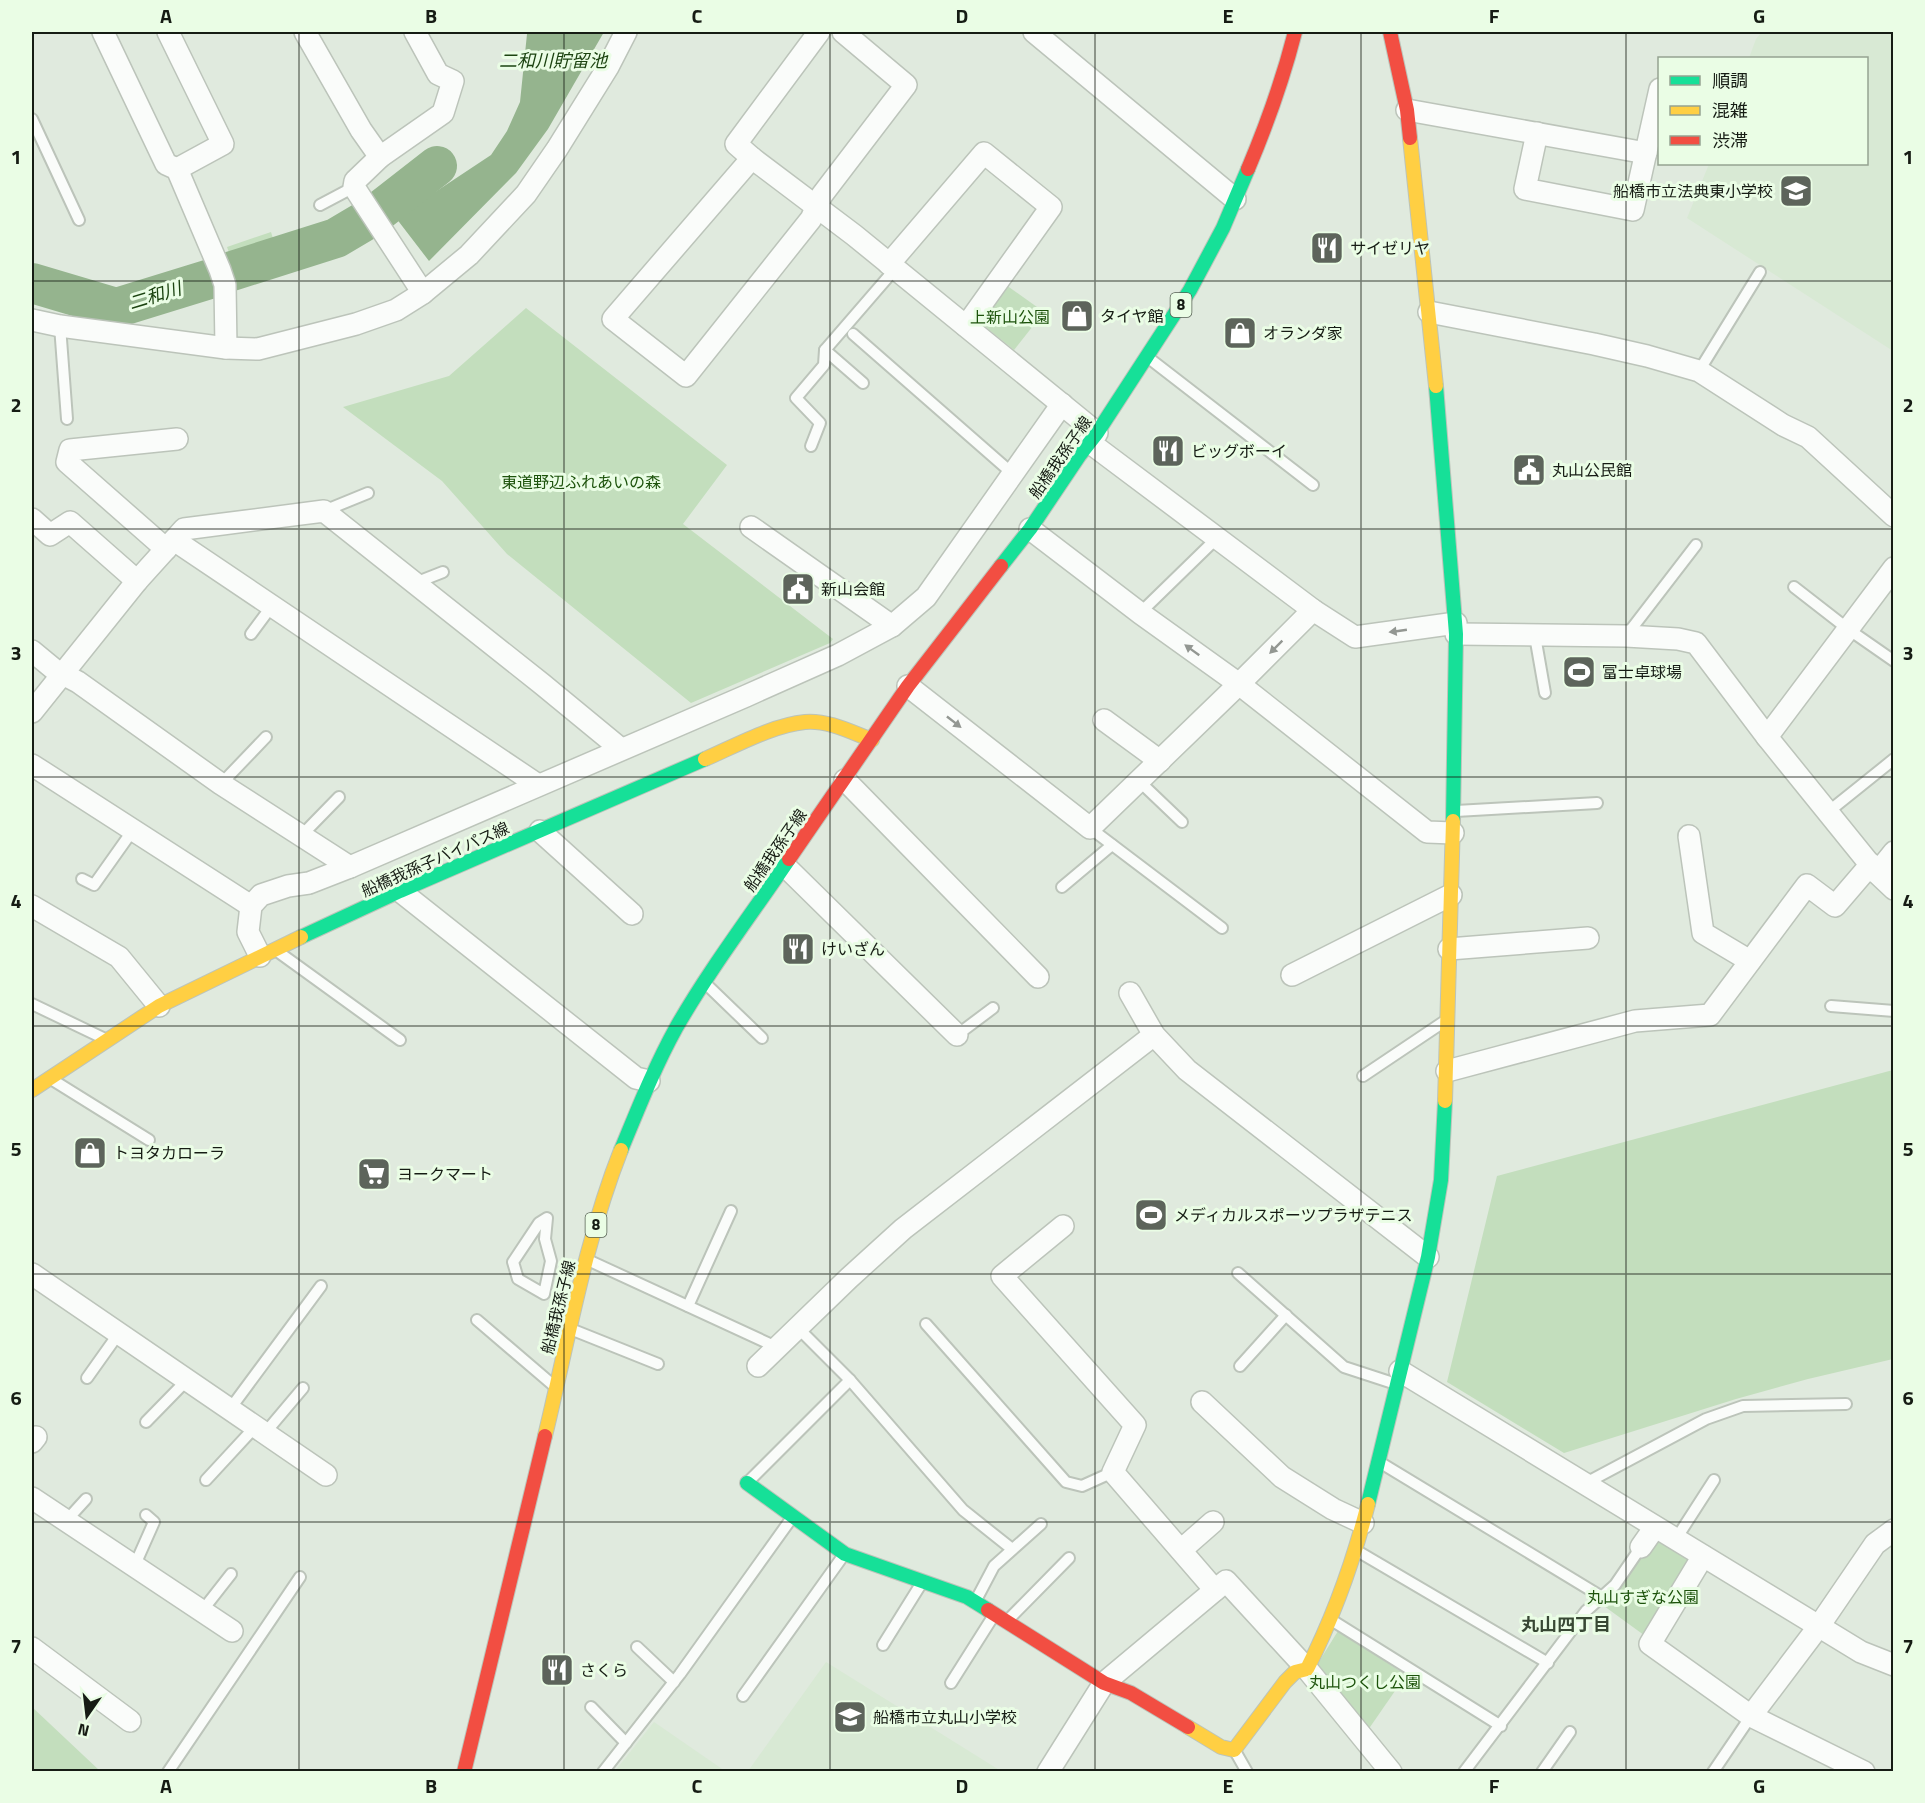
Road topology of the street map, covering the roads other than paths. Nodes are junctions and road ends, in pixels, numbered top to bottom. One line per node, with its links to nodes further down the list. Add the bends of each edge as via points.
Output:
1 (103, 32): 18 (street, via 166,164)
2 (168, 32): 18 (street, via 223,144)
3 (305, 32): 16 (street)
4 (415, 32): 16 (street, via 438,74 454,73 443,113)
5 (626, 32): 26 (street, via 526,194 469,255)
6 (819, 32): 17 (street, via 736,144)
7 (843, 32): 22 (street, via 906,85)
8 (1034, 32): 20 (street)
9 (1295, 32): 20 (street, 船橋我孫子線 / 8, via 1266,127)
10 (1390, 32): 12 (street)
11 (1658, 94): 15 (street)
12 (1407, 110): 14 (street); 27 (street)
13 (32, 119): 23 (lane)
14 (1538, 133): 15 (street); 15 (street, via 1525,189 1634,210)
15 (1646, 153)
16 (380, 157): 19 (street, via 355,181)
17 (752, 158): 22 (street); 22 (street, via 613,319 686,376 811,219)
18 (177, 169): 32 (street, via 222,277)
19 (354, 188): 21 (lane); 26 (street)
20 (1236, 199): 34 (street, 船橋我孫子線 / 8, via 1191,290)
21 (320, 206)
22 (816, 207): 24 (street)
23 (79, 220)
24 (892, 267): 30 (street); 30 (street, via 984,153 1051,207); 33 (lane)
25 (1760, 272): 35 (lane)
26 (423, 293): 32 (street, via 396,310 356,324 258,350)
27 (1429, 312): 35 (street, via 1594,344); 62 (street)
28 (32, 320): 29 (street)
29 (60, 326): 32 (street); 38 (lane)
30 (966, 326): 37 (street)
31 (853, 334): 42 (lane)
32 (226, 348)
33 (825, 350): 36 (lane); 41 (lane, via 824,365 796,398 820,423)
34 (1147, 357): 39 (street, 船橋我孫子線 / 8); 43 (lane)
35 (1699, 371): 46 (street, via 1808,437)
36 (863, 383)
37 (1062, 404): 39 (street); 42 (street)
38 (67, 419)
39 (1093, 438): 49 (street, 船橋我孫子線 / 8); 50 (street)
40 (177, 439): 51 (street, via 70,450 67,462)
41 (812, 446)
42 (1013, 474): 61 (street, via 926,597)
43 (1313, 485)
44 (369, 493): 45 (lane)
45 (324, 511): 51 (street, via 184,529); 56 (street)
46 (1893, 516)
47 (32, 519): 55 (street, via 50,536 70,522)
48 (751, 527): 61 (street)
49 (1030, 529): 60 (street); 71 (street, 船橋我孫子線 / 8)
50 (1217, 538): 59 (street); 60 (lane)
51 (170, 544): 55 (street); 58 (street)
52 (1696, 545): 66 (lane)
53 (1893, 568): 63 (street)
54 (443, 572): 56 (lane)
55 (136, 581): 69 (street)
56 (415, 583): 78 (street)
57 (1794, 587): 63 (lane)
58 (271, 607): 64 (lane); 85 (street)
59 (1313, 610): 62 (street, one-way to 59, via 1355,637); 70 (street, one-way to 70)
60 (1140, 613): 70 (street, one-way to 60)
61 (892, 626): 78 (street, via 838,655)
62 (1456, 629): 65 (street); 88 (street)
63 (1848, 629): 68 (lane); 76 (street)
64 (251, 634)
65 (1535, 636): 66 (street); 72 (lane)
66 (1626, 636): 76 (street, via 1696,643)
67 (32, 651): 69 (street)
68 (1893, 661)
69 (63, 675): 73 (street); 84 (street)
70 (1239, 684): 80 (street); 94 (street, via 1427,832)
71 (908, 686): 77 (street, 船橋我孫子線 / 8); 91 (street, one-way to 91)
72 (1545, 693)
73 (32, 712)
74 (1104, 720): 80 (street)
75 (266, 737): 84 (lane)
76 (1767, 737): 89 (street)
77 (872, 740): 82 (street, 船橋我孫子線 / 8); 93 (street, 船橋我孫子バイパス線, via 832,725 806,722 779,728)
78 (621, 749): 85 (street)
79 (1893, 759): 89 (lane)
80 (1160, 761): 83 (street)
81 (32, 765): 92 (street)
82 (844, 780): 99 (street, 船橋我孫子線 / 8); 116 (street)
83 (1139, 781): 90 (lane); 91 (street)
84 (220, 784): 95 (street)
85 (538, 785): 100 (street)
86 (339, 797): 95 (lane)
87 (1597, 803): 88 (lane)
88 (1453, 811): 94 (street)
89 (1828, 812): 101 (street)
90 (1182, 822)
91 (1090, 828): 97 (lane)
92 (133, 830): 102 (lane, via 94,885); 108 (street)
93 (540, 831): 105 (street, 船橋我孫子バイパス線); 109 (street)
94 (1453, 833): 106 (street)
95 (301, 836): 100 (street)
96 (1689, 836): 114 (street, via 1703,933)
97 (1112, 845): 103 (lane); 110 (lane)
98 (1893, 852): 101 (street)
99 (785, 866): 117 (street, 船橋我孫子線 / 8); 125 (street)
100 (350, 867): 108 (street, via 261,895)
101 (1874, 869): 104 (street); 114 (street, via 1835,906 1807,885)
102 (82, 879)
103 (1062, 887)
104 (1893, 889)
105 (400, 891): 113 (street, 船橋我孫子バイパス線); 133 (street, via 636,1078)
106 (1451, 895): 112 (street); 115 (street)
107 (32, 906): 120 (street, via 119,957)
108 (251, 906): 113 (street, via 248,932)
109 (632, 914)
110 (1222, 928)
111 (1588, 938): 112 (street)
112 (1449, 949): 124 (street)
113 (267, 952): 120 (street, 船橋我孫子バイパス線); 129 (lane)
114 (1750, 961): 130 (street, via 1710,1015 1635,1021)
115 (1292, 975)
116 (1038, 977)
117 (705, 983): 127 (lane); 133 (street, 船橋我孫子線 / 8)
118 (1130, 993): 126 (street)
119 (32, 1004): 128 (lane)
120 (159, 1006): 128 (street, 船橋我孫子バイパス線)
121 (1831, 1006): 123 (lane)
122 (993, 1008): 125 (lane)
123 (1893, 1011)
124 (1448, 1020): 130 (street); 131 (lane)
125 (957, 1035)
126 (1154, 1035): 138 (street, via 1187,1070); 149 (street, via 903,1229)
127 (762, 1038)
128 (106, 1040): 132 (street, 船橋我孫子バイパス線)
129 (400, 1040)
130 (1447, 1071): 138 (street, via 1441,1180)
131 (1362, 1076)
132 (49, 1077): 134 (street, 船橋我孫子バイパス線); 135 (lane)
133 (649, 1081): 139 (street, 船橋我孫子線 / 8, via 608,1184)
134 (32, 1090)
135 (149, 1140)
136 (731, 1211): 144 (lane)
137 (1063, 1226): 167 (street, via 1002,1276 1135,1425)
138 (1428, 1257): 156 (street)
139 (586, 1260): 144 (lane); 148 (street, 船橋我孫子線 / 8)
140 (1238, 1273): 145 (lane)
141 (32, 1274): 150 (street)
142 (321, 1286): 163 (lane)
143 (544, 1294): 143 (lane, via 518,1279 513,1262 539,1223 547,1218 545,1239 551,1261)
144 (688, 1306): 151 (lane)
145 (1286, 1315): 154 (lane); 156 (lane, via 1344,1367)
146 (477, 1320): 160 (lane)
147 (926, 1324): 167 (lane, via 1066,1482 1082,1486)
148 (570, 1329): 152 (lane); 160 (street, 船橋我孫子線 / 8)
149 (799, 1329): 153 (street); 158 (lane)
150 (119, 1333): 155 (lane); 157 (street)
151 (772, 1345)
152 (658, 1364)
153 (758, 1366)
154 (1240, 1366)
155 (87, 1378)
156 (1398, 1378): 166 (street); 172 (street)
157 (187, 1380): 163 (street); 164 (lane)
158 (850, 1380): 171 (lane); 185 (lane, via 963,1510)
159 (303, 1388): 165 (lane)
160 (556, 1388): 221 (street, 船橋我孫子線 / 8)
161 (1202, 1402): 179 (street, via 1282,1477)
162 (1846, 1404): 172 (lane, via 1743,1406 1706,1419)
163 (230, 1409): 165 (street)
164 (146, 1422)
165 (260, 1430): 168 (street); 169 (lane)
166 (1378, 1461): 179 (street); 196 (lane)
167 (1113, 1472): 186 (street)
168 (326, 1475)
169 (206, 1480)
170 (1714, 1480): 183 (lane)
171 (747, 1483): 176 (street)
172 (1586, 1483): 181 (street)
173 (32, 1498): 177 (street)
174 (86, 1499): 177 (lane)
175 (146, 1515): 191 (lane, via 154,1522)
176 (793, 1516): 188 (street); 209 (lane)
177 (66, 1521): 191 (street)
178 (1213, 1522): 186 (street)
179 (1363, 1523): 187 (street)
180 (1041, 1524): 185 (lane)
181 (1655, 1527): 183 (street); 184 (street)
182 (1891, 1535): 201 (street, via 1875,1544)
183 (1676, 1539): 189 (street)
184 (1641, 1547): 196 (lane)
185 (1012, 1549): 197 (lane, via 994,1566)
186 (1181, 1550): 195 (street)
187 (1356, 1551): 200 (street); 206 (lane)
188 (845, 1554): 194 (street); 212 (lane)
189 (1703, 1556): 201 (street); 214 (street, via 1650,1644)
190 (1069, 1558): 199 (lane)
191 (135, 1567): 198 (street)
192 (231, 1574): 198 (lane)
193 (300, 1577): 220 (lane)
194 (923, 1581): 197 (street); 203 (lane)
195 (1215, 1590): 208 (street, via 1226,1581); 211 (street)
196 (1602, 1597): 206 (lane, via 1586,1611)
197 (975, 1602): 199 (street)
198 (202, 1611): 202 (street)
199 (1000, 1618): 210 (lane); 211 (street)
200 (1332, 1620): 208 (street); 216 (lane)
201 (1819, 1626): 207 (street, via 1861,1652); 214 (street)
202 (232, 1631)
203 (883, 1645)
204 (32, 1647): 215 (street)
205 (637, 1647): 209 (lane)
206 (1548, 1663): 216 (lane)
207 (1893, 1665)
208 (1307, 1669): 219 (street, via 1295,1672 1285,1682); 225 (street)
209 (674, 1682): 218 (lane)
210 (951, 1683)
211 (1104, 1683): 219 (street, via 1131,1693 1221,1747); 223 (street)
212 (743, 1696)
213 (591, 1707): 218 (lane)
214 (1751, 1716): 228 (lane); 229 (street)
215 (130, 1721)
216 (1501, 1726): 226 (lane)
217 (1570, 1732): 227 (lane)
218 (626, 1743): 222 (lane)
219 (1234, 1750): 224 (lane)
220 (168, 1772)
221 (464, 1772)
222 (603, 1772)
223 (1048, 1772)
224 (1247, 1772)
225 (1391, 1772)
226 (1464, 1772)
227 (1542, 1772)
228 (1713, 1772)
229 (1864, 1772)

